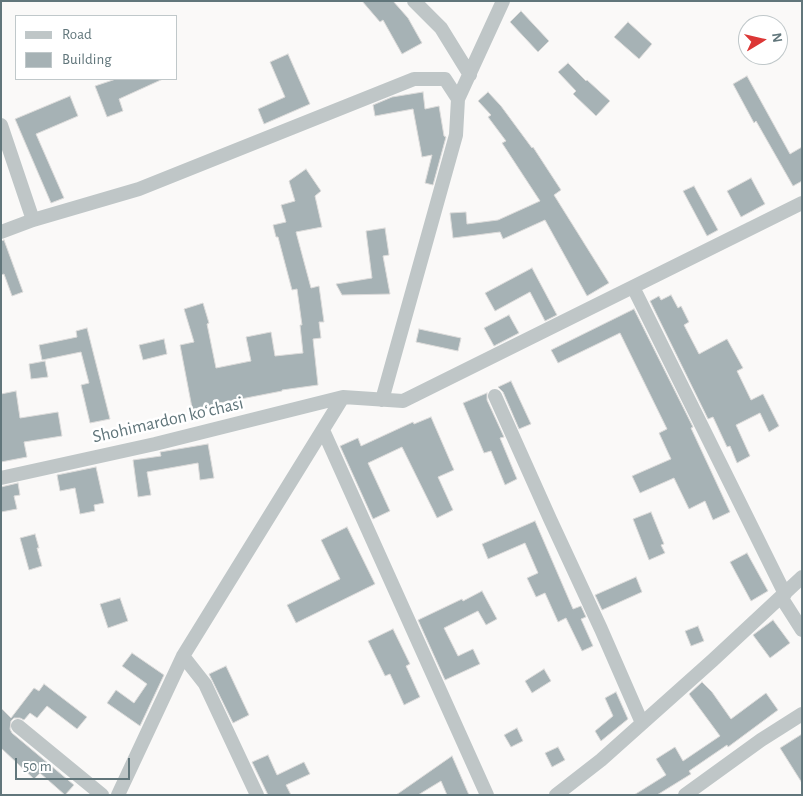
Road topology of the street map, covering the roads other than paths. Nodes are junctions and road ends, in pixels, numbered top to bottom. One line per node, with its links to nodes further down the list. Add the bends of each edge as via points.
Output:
1 (414, 1): 3 (street, via 441,28)
2 (503, 1): 3 (street)
3 (470, 75): 4 (street)
4 (458, 99): 7 (street, via 445,79 414,79 139,190); 12 (street, via 456,135)
5 (1, 125): 7 (street)
6 (802, 203): 9 (street, Shohimardon koʻchasi)
7 (33, 220): 8 (street)
8 (1, 232)
9 (633, 287): 12 (street, Shohimardon koʻchasi, via 403,401); 16 (street)
10 (495, 396): 20 (street)
11 (343, 397): 12 (street, Shohimardon koʻchasi); 13 (street); 14 (street, Shohimardon koʻchasi)
12 (382, 400)
13 (322, 430): 18 (street); 25 (street)
14 (1, 478)
15 (802, 577): 16 (street)
16 (783, 596): 17 (street); 20 (street)
17 (802, 630)
18 (183, 656): 23 (street); 24 (street, via 205,684)
19 (802, 714): 27 (street)
20 (642, 723): 26 (street)
21 (18, 726): 22 (street)
22 (102, 795)
23 (118, 795)
24 (257, 795)
25 (486, 795)
26 (556, 795)
27 (685, 795)

